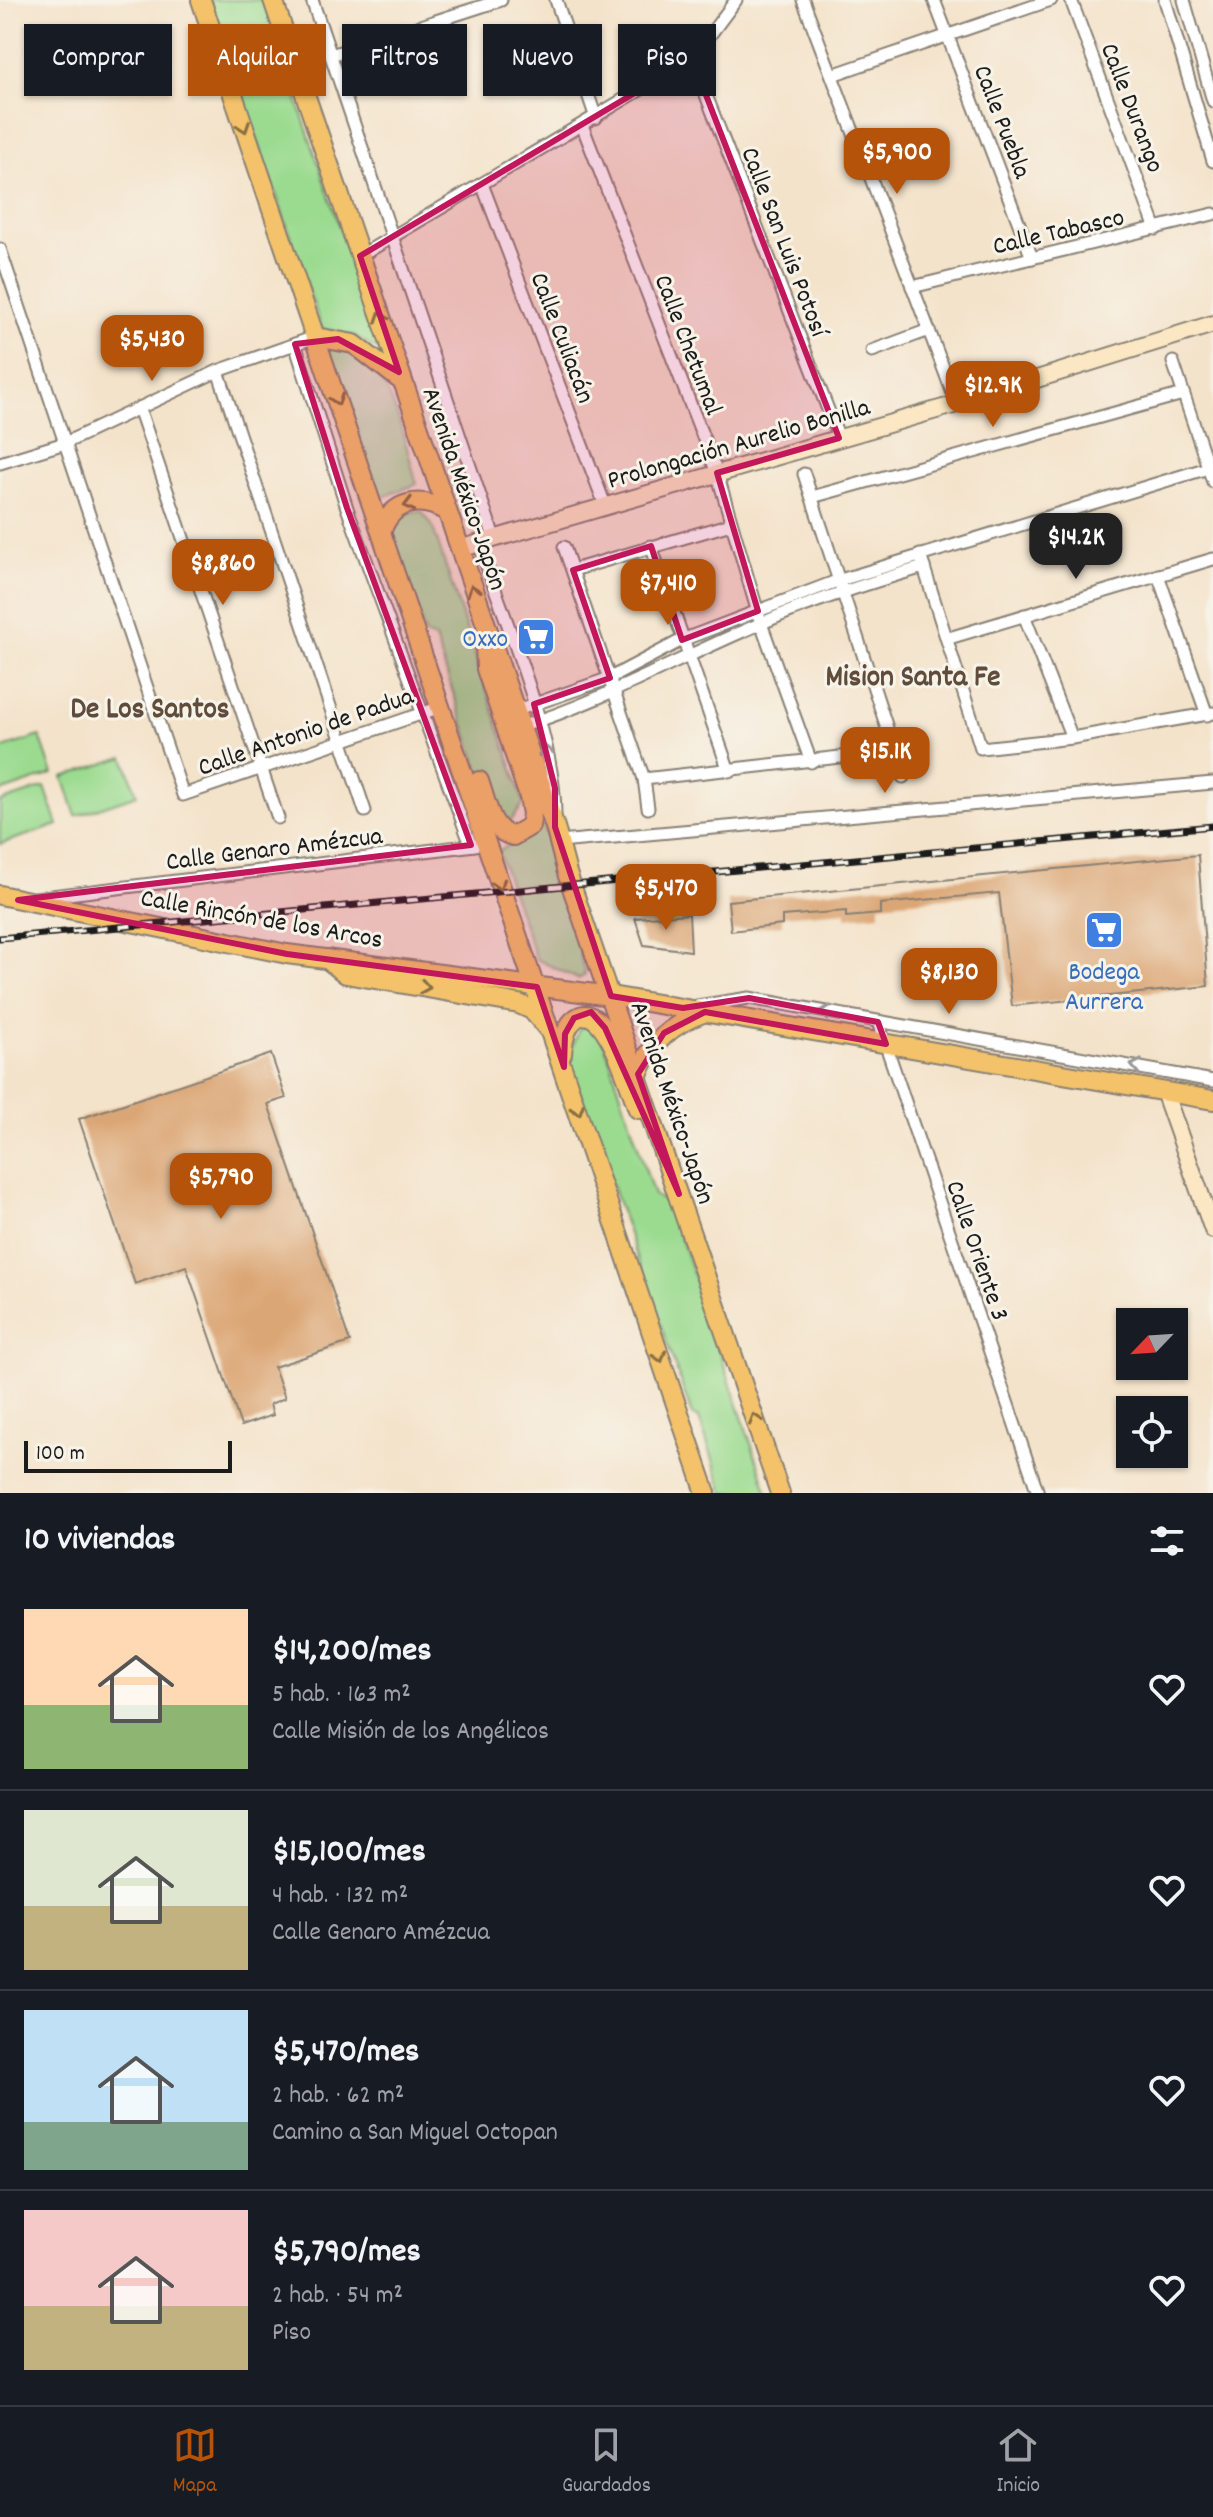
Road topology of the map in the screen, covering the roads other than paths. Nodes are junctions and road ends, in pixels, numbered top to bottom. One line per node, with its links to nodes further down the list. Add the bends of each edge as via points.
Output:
1 (201, 0): 33 (main road, one-way to 33)
2 (273, 0): 28 (main road, Avenida México-Japón)
3 (312, 0): 15 (street)
4 (501, 0): 15 (street)
5 (556, 0): 20 (street)
6 (736, 0): 13 (street)
7 (803, 0): 16 (street)
8 (934, 0): 14 (street, Calle Puebla)
9 (1051, 0): 14 (street)
10 (1071, 0): 25 (street, Calle Durango)
11 (1165, 0): 22 (street)
12 (1184, 0): 19 (street)
13 (716, 27)
14 (948, 36): 16 (street); 29 (street, Calle Puebla)
15 (331, 55): 26 (street)
16 (832, 75): 30 (street)
17 (632, 96): 20 (street)
18 (706, 96): 42 (street, Calle San Luis Potosí)
19 (1213, 101)
20 (596, 118): 21 (street)
21 (582, 125): 23 (street); 46 (street, Calle Chetumal)
22 (1213, 161)
23 (482, 184): 26 (street); 50 (street, Calle Culiacán)
24 (1213, 214): 25 (street, Calle Tabasco)
25 (1156, 229): 29 (street, Calle Tabasco)
26 (392, 236): 28 (street); 54 (street)
27 (0, 249): 43 (street)
28 (360, 256): 38 (main road, Avenida México-Japón, one-way to 28)
29 (1032, 258): 30 (street, Calle Tabasco)
30 (912, 287): 32 (street)
31 (1213, 324): 40 (street, Prolongación Aurelio Bonilla)
32 (929, 330): 35 (street); 40 (street)
33 (315, 337): 34 (street); 38 (main road, via 354,344); 53 (main road, one-way to 53)
34 (295, 344): 37 (street); 74 (street)
35 (872, 351)
36 (1173, 362): 39 (street)
37 (218, 371): 41 (street); 79 (street)
38 (403, 382): 51 (main road, Avenida México-Japón)
39 (1183, 394): 45 (street); 49 (street)
40 (957, 404): 42 (street, Prolongación Aurelio Bonilla)
41 (139, 408): 43 (street); 82 (street)
42 (839, 438): 46 (street, Prolongación Aurelio Bonilla)
43 (65, 443): 44 (street); 82 (street, Calle Antonio de Padua, via 183,795)
44 (0, 463)
45 (1208, 468): 48 (street); 59 (street)
46 (717, 473): 50 (street, Prolongación Aurelio Bonilla); 52 (street, Calle Chetumal)
47 (804, 474): 49 (street)
48 (1213, 482)
49 (812, 497): 62 (street)
50 (605, 505): 54 (street, Prolongación Aurelio Bonilla)
51 (446, 511): 53 (main road, one-way to 53, via 419,501 394,509); 57 (main road, Avenida México-Japón)
52 (731, 524): 55 (street); 64 (street, Calle Chetumal)
53 (382, 530): 68 (main road)
54 (486, 540): 57 (street, Prolongación Aurelio Bonilla); 72 (street)
55 (651, 546): 60 (street); 67 (street)
56 (564, 547): 60 (street)
57 (459, 549): 65 (main road, Avenida México-Japón, one-way to 57)
58 (1213, 559): 61 (street)
59 (922, 561): 62 (street); 66 (street)
60 (573, 570): 70 (street)
61 (1158, 575): 63 (street); 75 (street)
62 (838, 586): 64 (street); 80 (street)
63 (1024, 615): 66 (street); 78 (street)
64 (759, 617): 67 (street); 69 (street); 81 (street, Calle Chetumal)
65 (485, 624): 68 (main road, via 486,669 532,814 530,826 513,836 495,826 442,682); 76 (main road, Avenida México-Japón)
66 (949, 638): 78 (street, via 981,748)
67 (682, 640): 69 (street); 70 (street)
68 (420, 642): 73 (main road)
69 (688, 656): 71 (street); 83 (street)
70 (610, 678): 71 (street); 72 (street)
71 (615, 694): 77 (street); 85 (street)
72 (532, 704): 76 (street); 77 (street)
73 (441, 707): 74 (street, Calle Antonio de Padua); 91 (main road)
74 (421, 714): 79 (street, Calle Antonio de Padua); 91 (street)
75 (1210, 714): 78 (street)
76 (517, 719): 77 (street); 90 (main road, Avenida México-Japón)
77 (538, 721): 90 (street, one-way to 77, via 555,788)
78 (1072, 738)
79 (341, 742): 82 (street, Calle Antonio de Padua); 88 (street)
80 (894, 751): 81 (street); 84 (street)
81 (811, 762): 83 (street)
82 (259, 770): 89 (street)
83 (729, 771): 85 (street)
84 (903, 777)
85 (644, 779): 87 (street)
86 (1213, 783): 90 (street)
87 (648, 808)
88 (365, 811)
89 (278, 818)
90 (557, 834): 95 (main road, Avenida México-Japón)
91 (480, 844): 92 (street, Calle Genaro Amézcua); 94 (main road, one-way to 94)
92 (9, 897): 93 (main road, Calle Rincón de los Arcos)
93 (326, 958): 94 (main road, Calle Rincón de los Arcos); 99 (main road, one-way to 99, via 346,974 519,1004 532,1010)
94 (537, 987): 95 (main road, Calle Rincón de los Arcos); 99 (main road)
95 (611, 996): 96 (main road, Calle Rincón de los Arcos); 102 (main road, Avenida México-Japón)
96 (683, 1008): 97 (main road, Calle Rincón de los Arcos); 98 (street, one-way to 96, via 749,998)
97 (705, 1012): 100 (main road, Calle Rincón de los Arcos); 102 (main road, via 664,1033)
98 (878, 1022): 100 (street, Calle Oriente 3); 103 (street, one-way to 98)
99 (554, 1036): 101 (main road)
100 (886, 1044): 104 (main road, Calle Rincón de los Arcos); 112 (street, Calle Oriente 3)
101 (564, 1067): 106 (main road, via 565,1034 574,1018 595,1017 605,1028 657,1158); 108 (main road, one-way to 108)
102 (638, 1074): 106 (main road, Avenida México-Japón)
103 (1213, 1081)
104 (1165, 1094): 105 (main road, Calle Rincón de los Arcos); 107 (street)
105 (1213, 1100)
106 (679, 1194): 111 (main road, Avenida México-Japón, one-way to 106)
107 (1213, 1230)
108 (691, 1451): 109 (main road); 110 (main road)
109 (706, 1493)
110 (715, 1493)
111 (780, 1493)
112 (1038, 1493)

